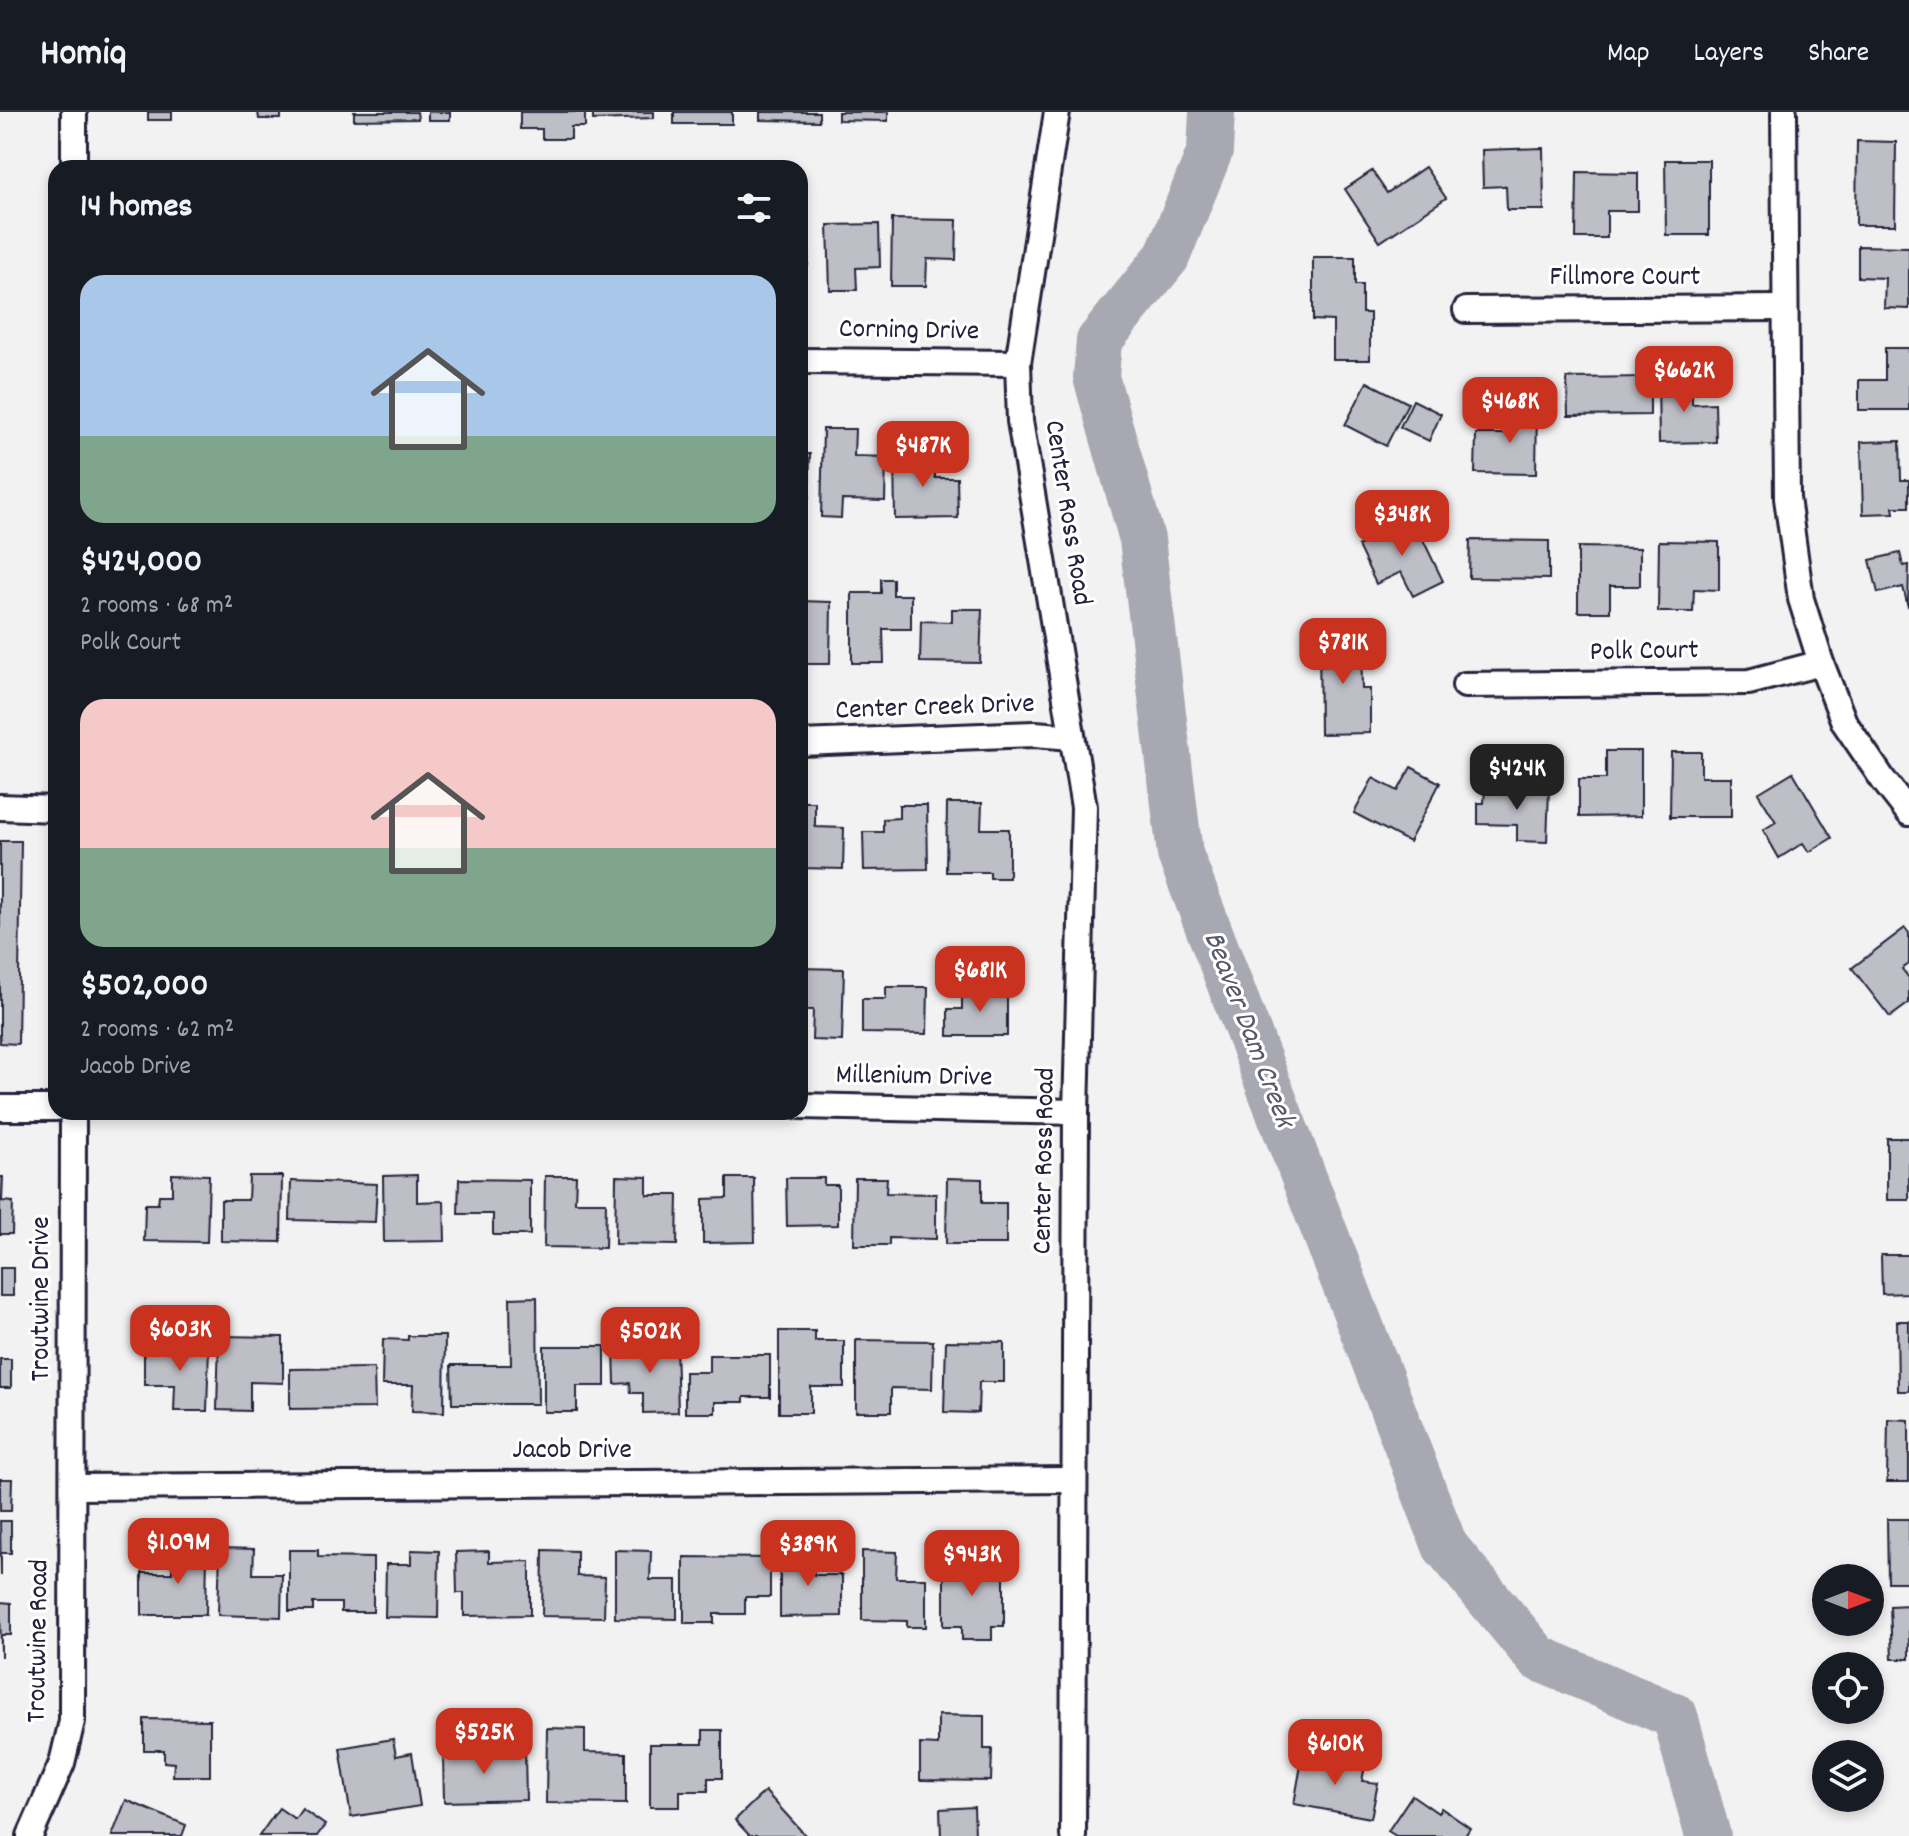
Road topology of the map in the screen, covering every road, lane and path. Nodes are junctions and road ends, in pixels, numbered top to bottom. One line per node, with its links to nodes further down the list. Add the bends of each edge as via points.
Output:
1 (74, 112): 4 (street)
2 (1057, 112): 8 (street, Center Ross Road)
3 (1784, 112): 5 (street)
4 (74, 160)
5 (1785, 308): 6 (street, Fillmore Court); 9 (street, via 1791,538 1801,599)
6 (1466, 310)
7 (808, 361): 8 (street, Corning Drive)
8 (1018, 363): 11 (street, Center Ross Road, via 1020,421)
9 (1821, 663): 10 (street, Polk Court, via 1749,682); 15 (street, via 1844,722)
10 (1465, 685)
11 (1072, 737): 12 (street, Center Creek Drive); 19 (street, Center Ross Road, via 1084,807)
12 (808, 743)
13 (0, 807): 14 (street)
14 (48, 809)
15 (1909, 813)
16 (808, 1106): 19 (street, Millenium Drive)
17 (0, 1108): 18 (street)
18 (48, 1108)
19 (1076, 1112): 21 (street, Center Ross Road)
20 (73, 1120): 22 (street, Troutwine Drive)
21 (1072, 1480): 22 (street, Jacob Drive); 24 (street, Center Ross Road)
22 (73, 1487): 23 (street, Troutwine Road, via 72,1721 62,1763)
23 (30, 1836)
24 (1073, 1836)

